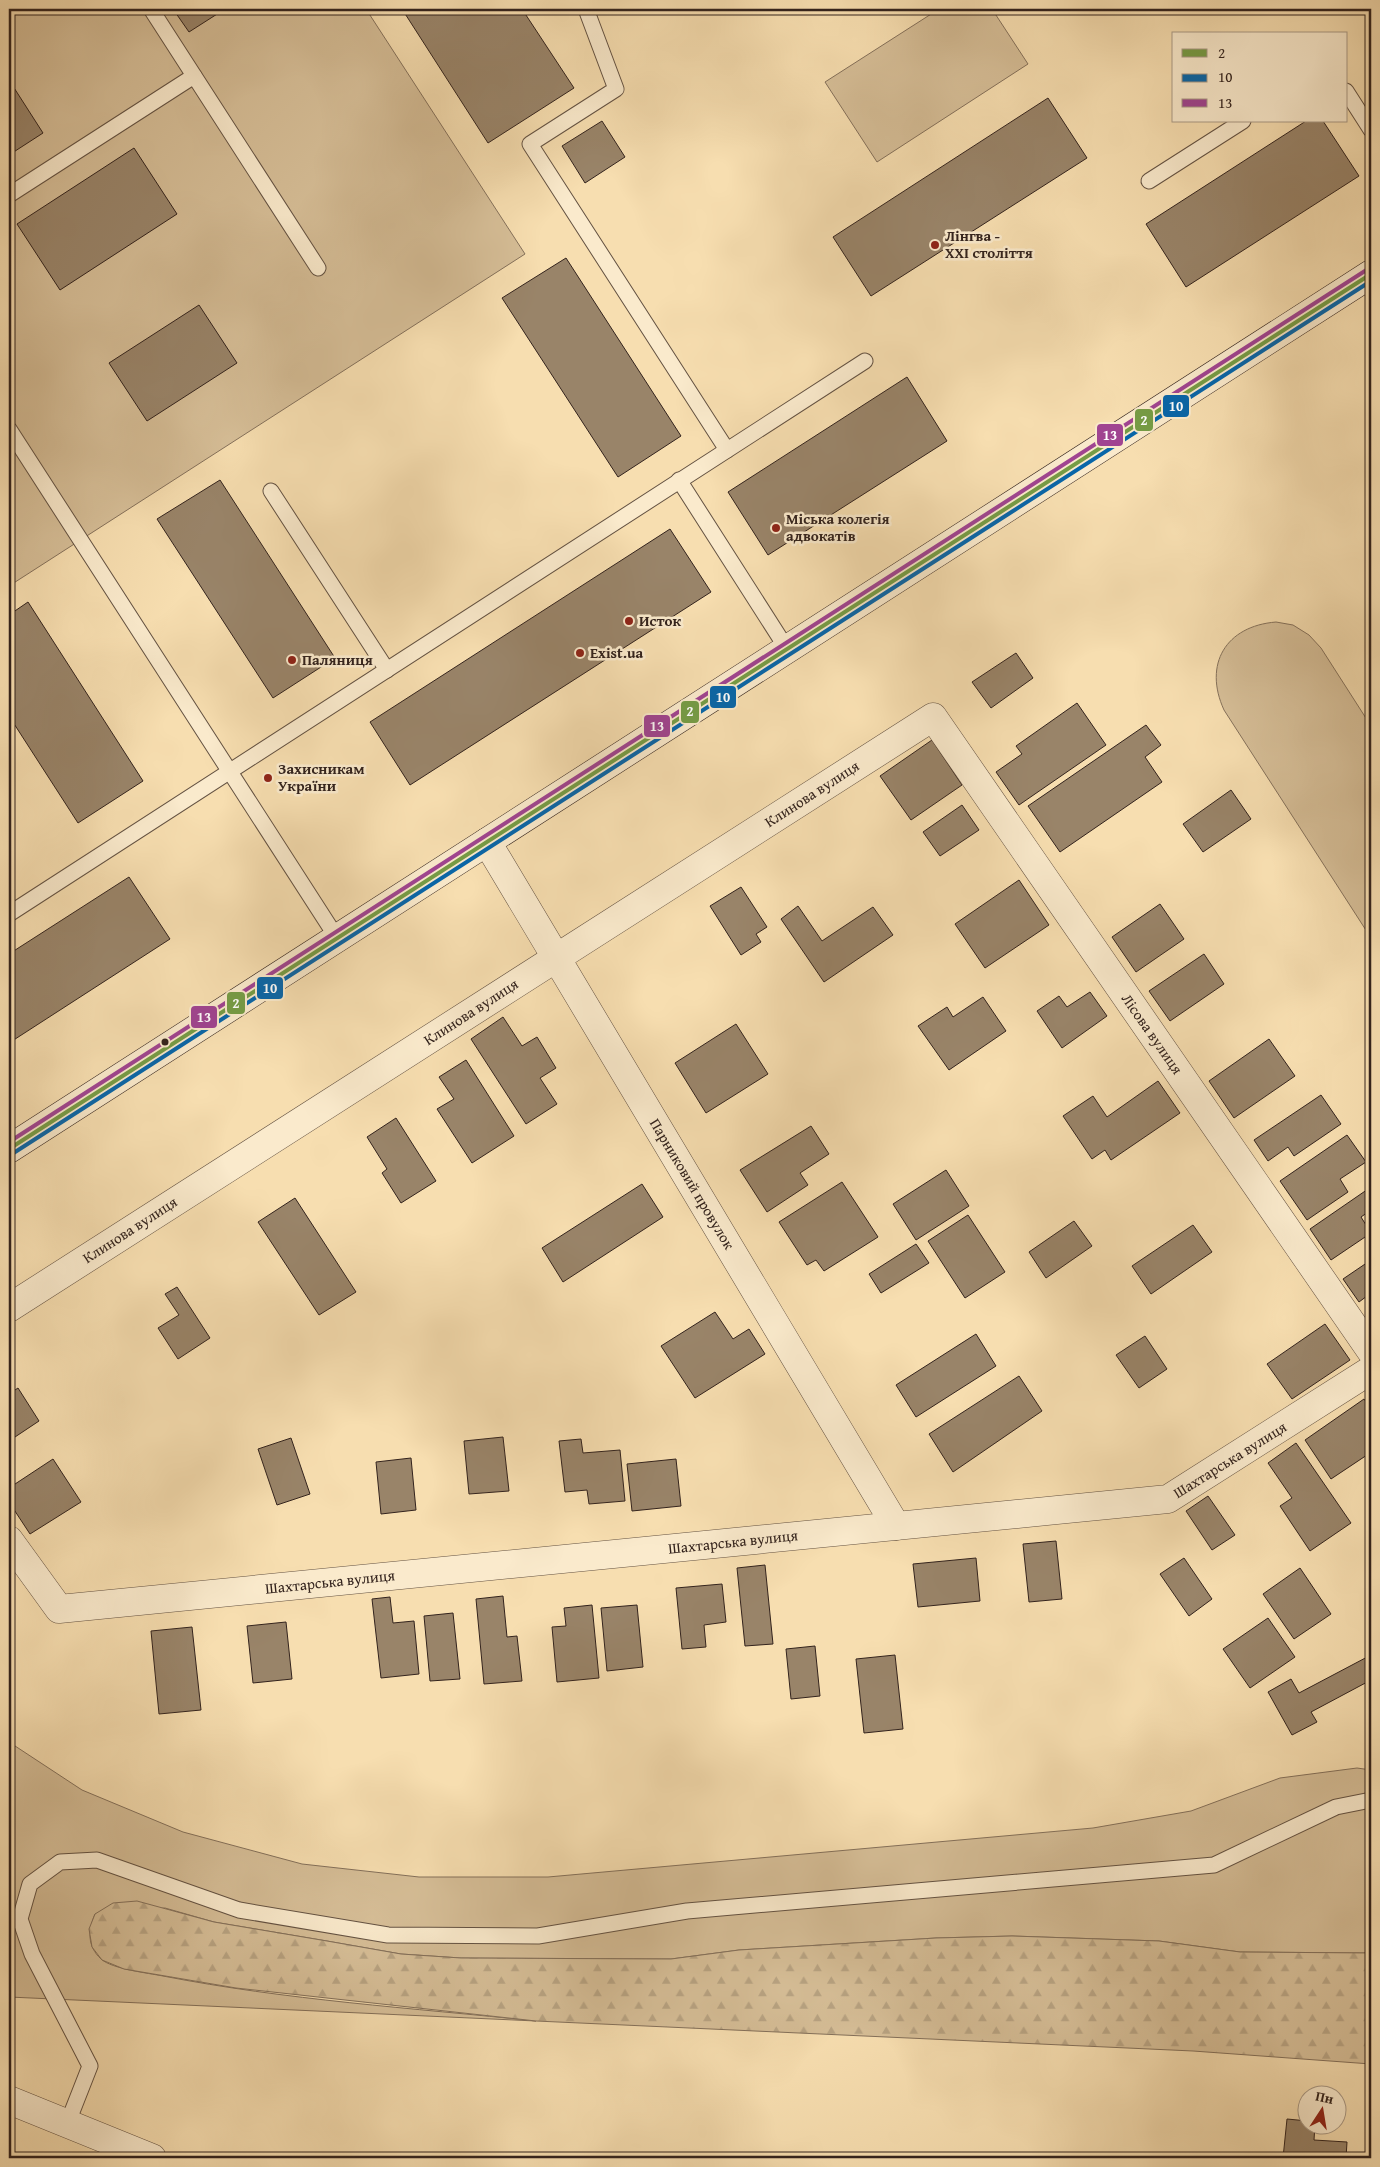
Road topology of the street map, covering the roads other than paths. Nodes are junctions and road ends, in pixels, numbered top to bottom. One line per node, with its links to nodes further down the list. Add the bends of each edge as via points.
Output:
1 (151, 9): 3 (lane)
2 (586, 9): 13 (lane, via 616,89 530,144)
3 (194, 76): 8 (lane); 9 (lane)
4 (1348, 94): 6 (lane)
5 (1241, 122): 7 (lane)
6 (1371, 130)
7 (1149, 181)
8 (9, 195)
9 (318, 268)
10 (1371, 274): 16 (street)
11 (865, 361): 13 (lane)
12 (9, 429): 19 (lane)
13 (727, 450): 14 (lane)
14 (679, 480): 16 (lane); 17 (lane)
15 (271, 491): 17 (lane)
16 (787, 649): 20 (street)
17 (387, 670): 19 (lane)
18 (934, 717): 23 (street, Клинова вулиця); 26 (street, Лісова вулиця)
19 (230, 771): 21 (lane); 22 (lane)
20 (487, 842): 22 (street); 23 (street, Парниковий провулок)
21 (9, 914)
22 (337, 938): 24 (street)
23 (557, 957): 25 (street, Клинова вулиця); 28 (street, Парниковий провулок)
24 (9, 1149)
25 (9, 1308)
26 (1371, 1351)
27 (1371, 1370): 28 (street, Шахтарська вулиця, via 1168,1499)
28 (896, 1526): 29 (street, Шахтарська вулиця, via 59,1609)
29 (9, 1540)
30 (1371, 1800): 32 (lane, via 1336,1807 1214,1864 687,1912 538,1936 388,1935 239,1910 97,1860 60,1862 30,1884 20,1919 32,1954 90,2066)
31 (9, 2100): 32 (street)
32 (68, 2122): 33 (street)
33 (152, 2158)

